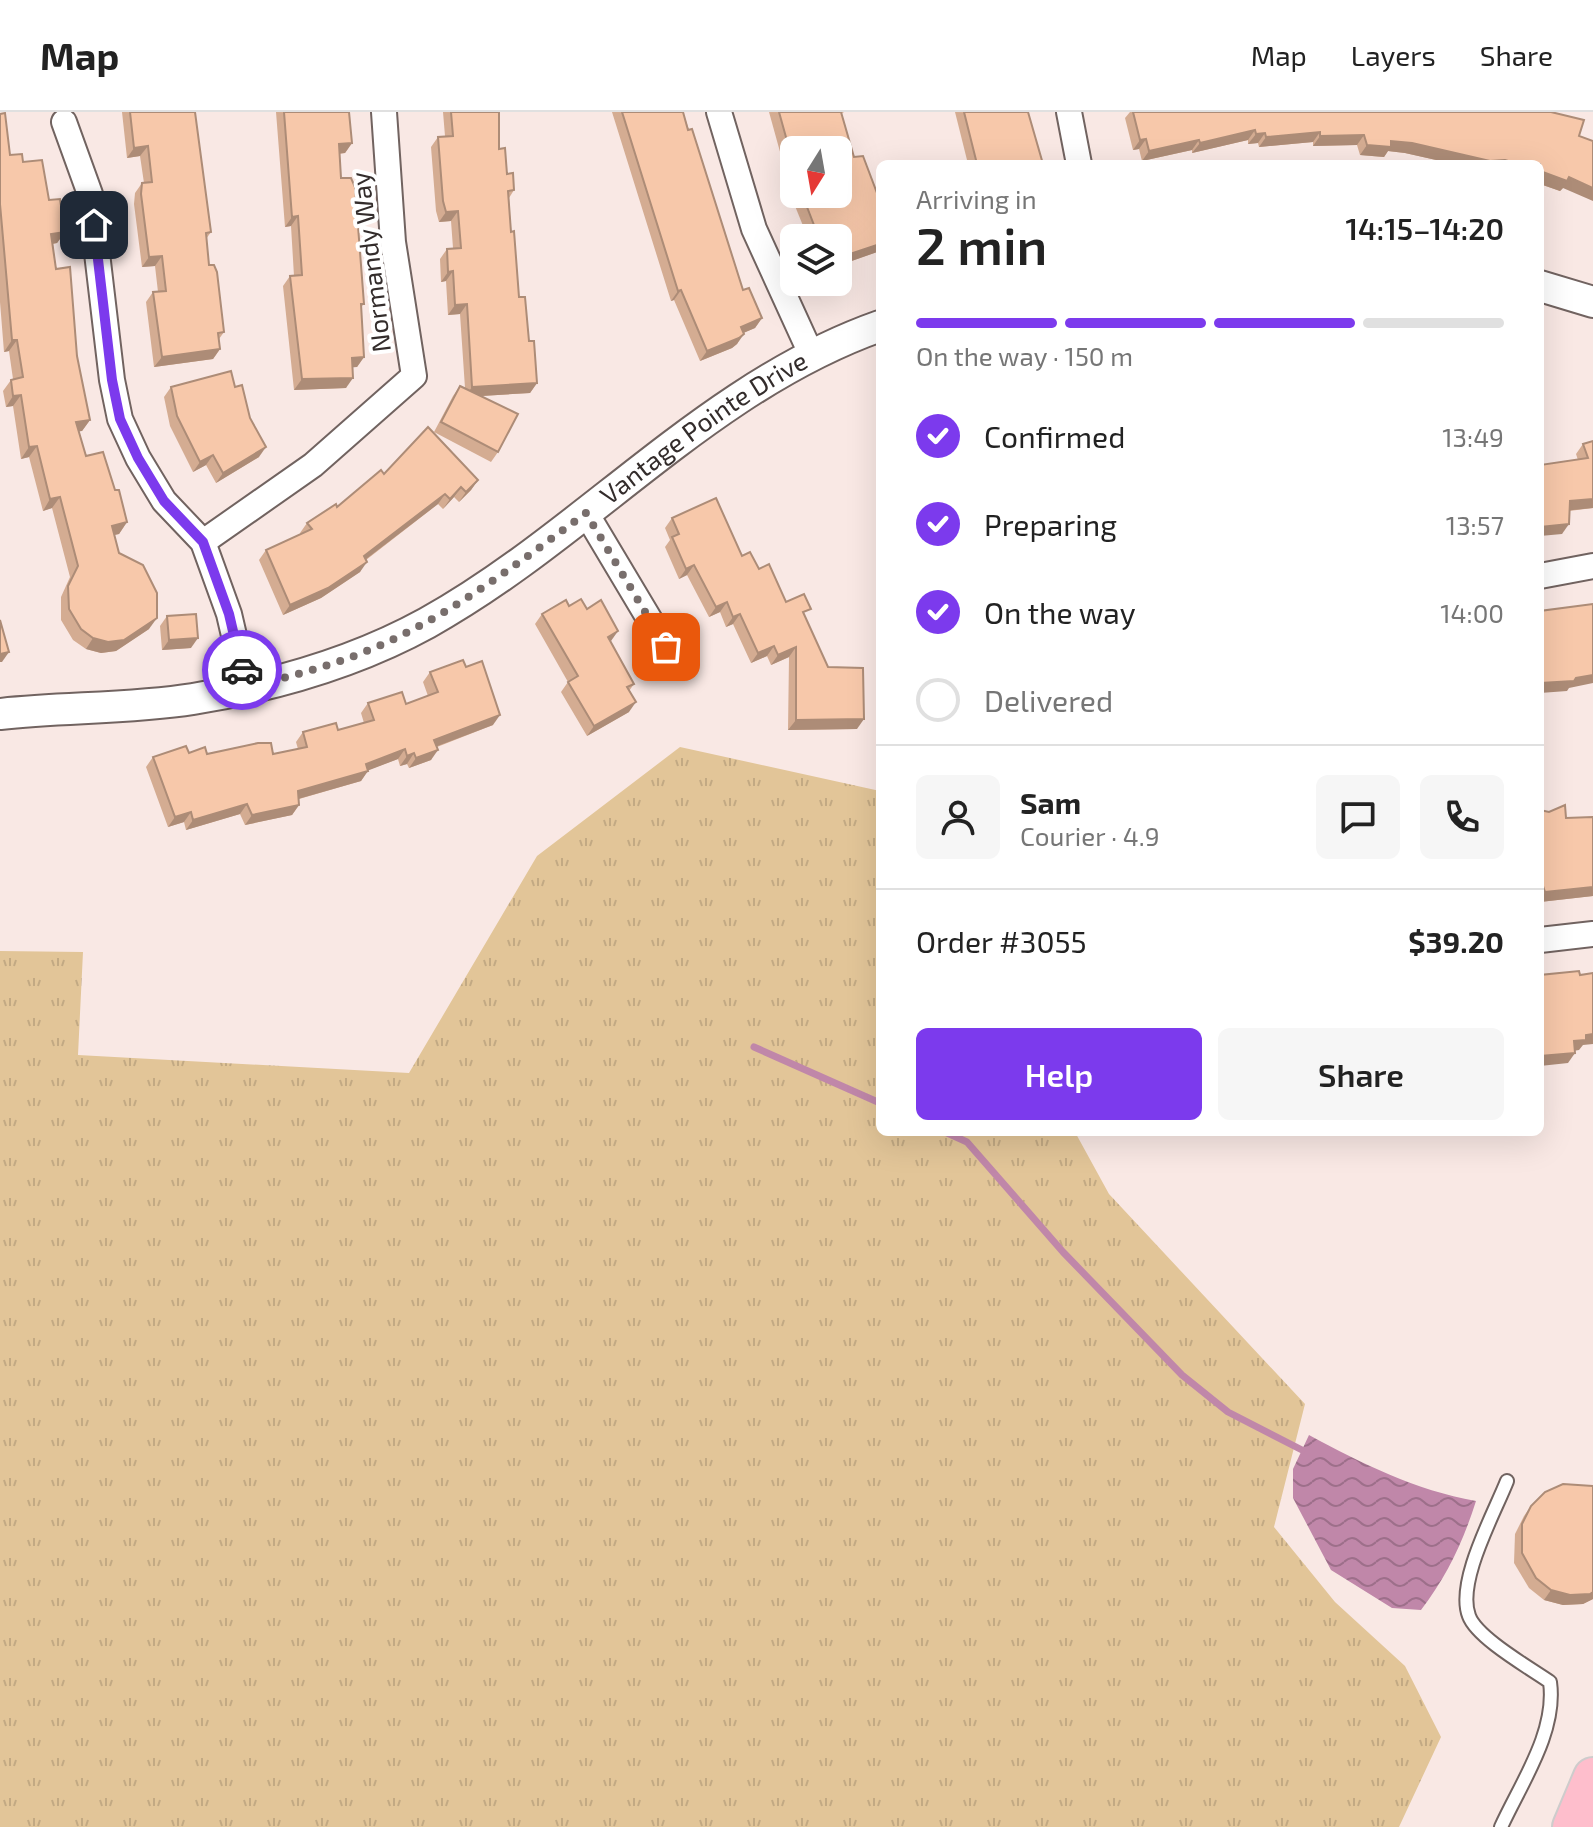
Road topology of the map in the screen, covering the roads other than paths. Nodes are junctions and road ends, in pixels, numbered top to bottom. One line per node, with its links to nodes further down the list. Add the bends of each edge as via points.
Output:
1 (384, 112): 11 (street, Normandy Way, via 393,242 414,376 313,465)
2 (719, 112): 9 (street, via 754,229)
3 (1069, 112): 5 (street)
4 (64, 122): 11 (street, via 90,194 120,419 164,501)
5 (1078, 160)
6 (1544, 287): 7 (street)
7 (1593, 302)
8 (876, 328): 9 (street, Vantage Pointe Drive)
9 (812, 356): 10 (street, Vantage Pointe Drive, via 680,437)
10 (586, 513): 14 (street); 15 (street, Vantage Pointe Drive, via 499,578 426,623 340,661)
11 (203, 542): 15 (street, via 229,614)
12 (1593, 566): 13 (street)
13 (1544, 575)
14 (666, 647)
15 (246, 687): 16 (street, Vantage Pointe Drive, via 191,699)
16 (0, 714)
17 (1593, 934): 18 (street)
18 (1544, 940)
19 (1507, 1481): 21 (lane, via 1466,1584 1469,1617 1486,1636 1550,1682 1553,1701 1546,1730)
20 (1593, 1777): 22 (main road)
21 (1501, 1827)
22 (1572, 1827)

